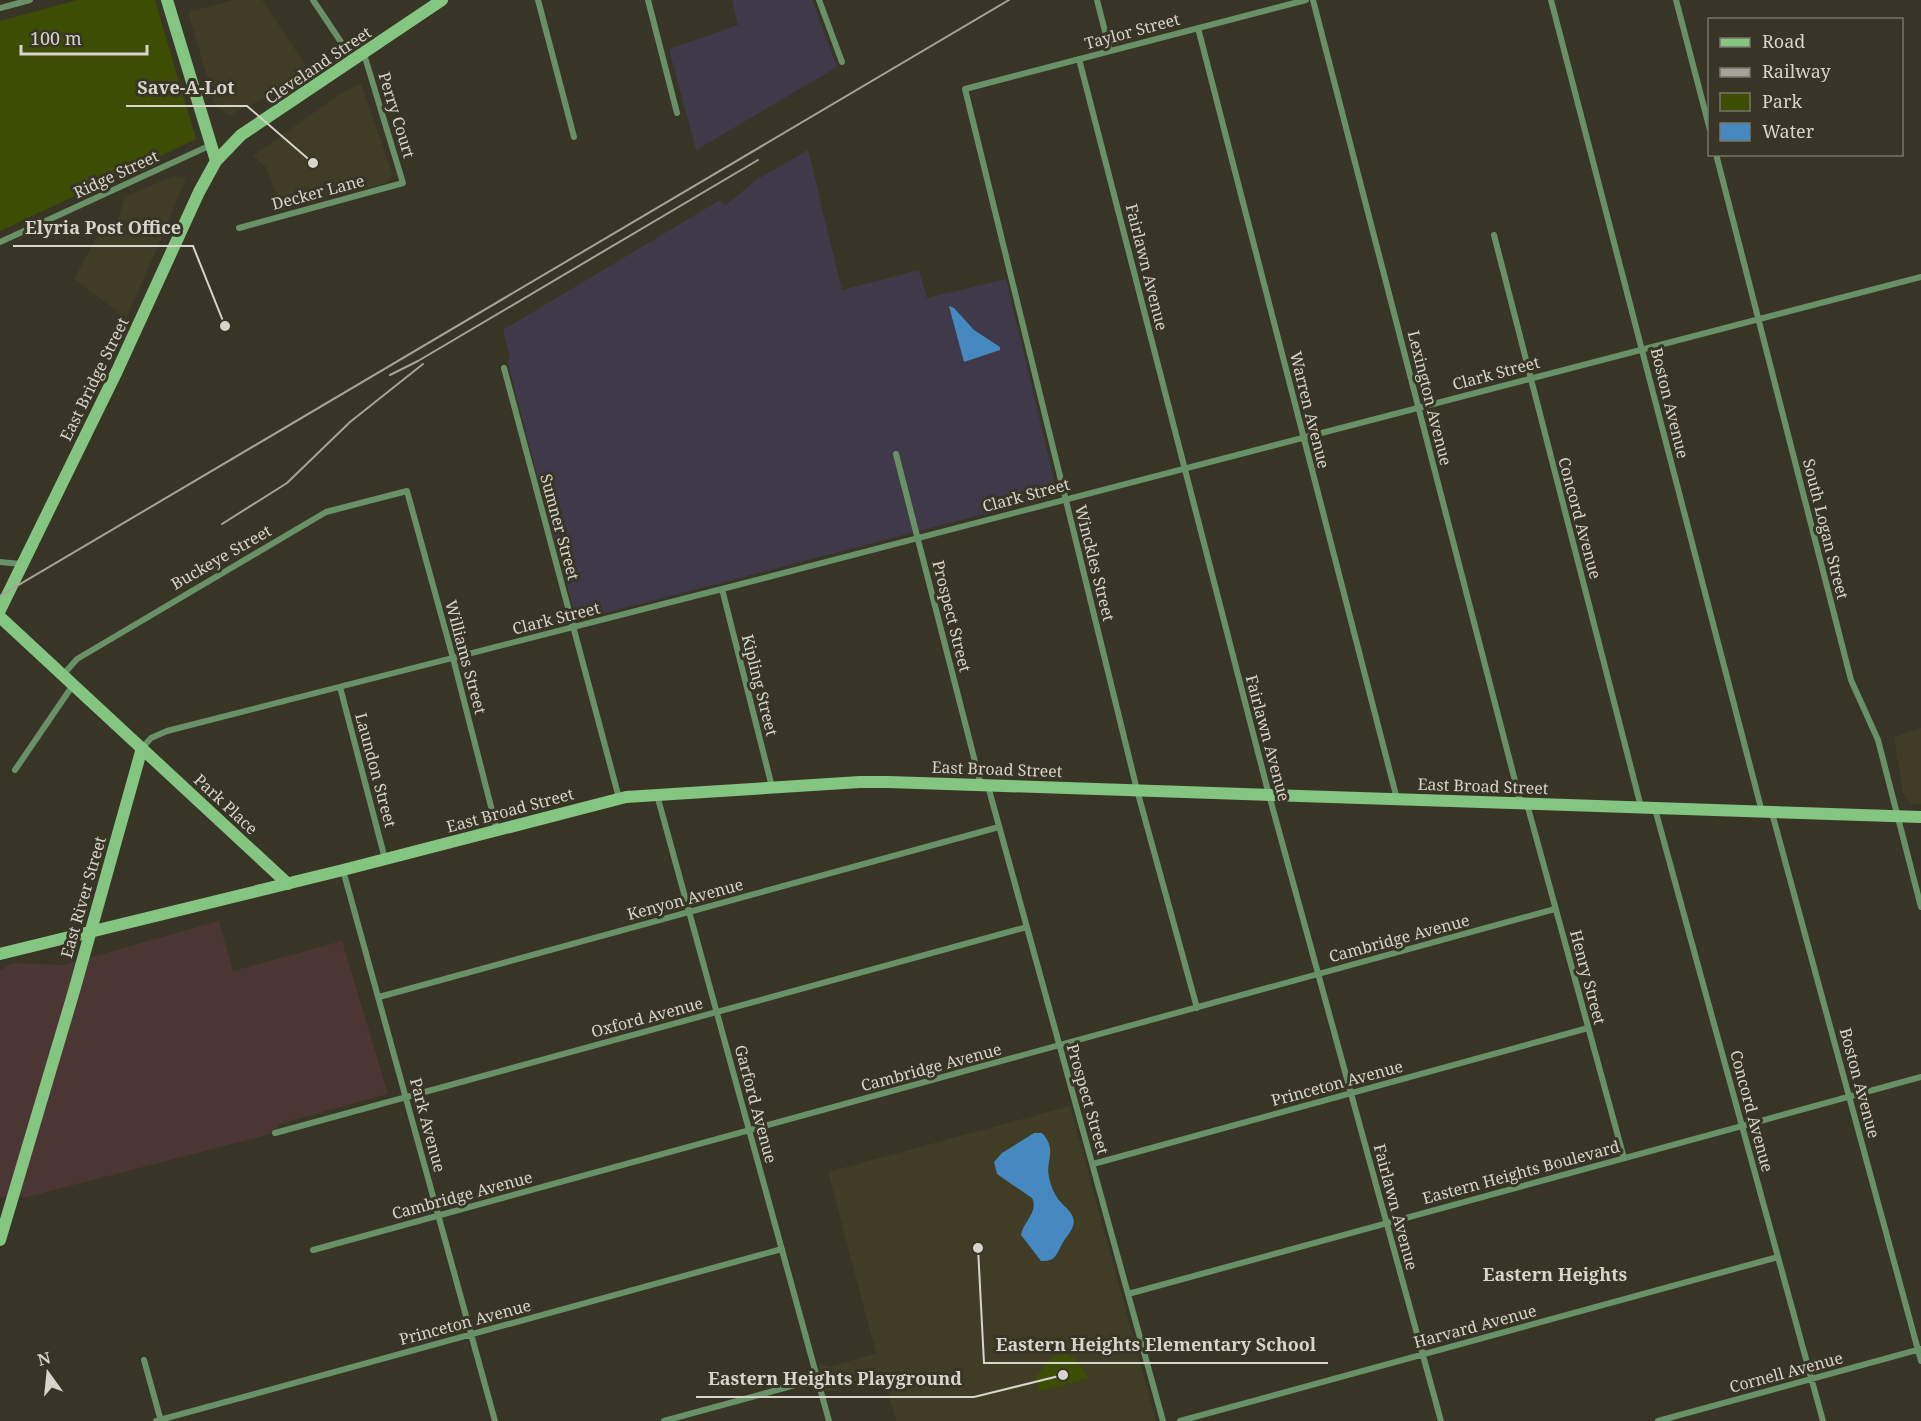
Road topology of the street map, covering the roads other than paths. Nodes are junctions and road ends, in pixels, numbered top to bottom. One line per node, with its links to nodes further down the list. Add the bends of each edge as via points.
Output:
1 (30, 0): 13 (street)
2 (167, 0): 23 (street)
3 (313, 0): 16 (street, Perry Court)
4 (442, 0): 16 (street, Cleveland Street)
5 (538, 0): 22 (street)
6 (648, 0): 20 (street)
7 (819, 0): 18 (street)
8 (1097, 0): 15 (street)
9 (1306, 0): 14 (street, Taylor Street)
10 (1313, 0): 35 (street, Lexington Avenue)
11 (1551, 0): 32 (street, Boston Avenue)
12 (1676, 0): 21 (street)
13 (0, 8)
14 (1198, 28): 15 (street, Taylor Street); 36 (street, Warren Avenue)
15 (1110, 51): 17 (street, Taylor Street)
16 (359, 57): 25 (street, Cleveland Street, via 241,135); 26 (street, Perry Court)
17 (1079, 59): 19 (street, Taylor Street); 38 (street, Fairlawn Avenue)
18 (842, 62)
19 (965, 89): 40 (street, Winckles Street)
20 (677, 113)
21 (1708, 122)
22 (574, 137)
23 (211, 145): 25 (street); 29 (street, Ridge Street)
24 (1717, 156): 31 (street, South Logan Street)
25 (216, 161): 43 (street, East Bridge Street)
26 (403, 183): 27 (street, Decker Lane)
27 (239, 228)
28 (1494, 235): 34 (street, Concord Avenue)
29 (0, 242)
30 (1921, 277): 31 (street, Clark Street)
31 (1758, 319): 32 (street, Clark Street); 65 (street, South Logan Street, via 1851,680 1878,740)
32 (1642, 350): 34 (street, Clark Street); 64 (street, Boston Avenue)
33 (504, 368): 47 (street, Sumner Street)
34 (1530, 379): 35 (street, Clark Street); 62 (street, Concord Avenue)
35 (1419, 407): 36 (street, Clark Street); 61 (street, Lexington Avenue)
36 (1304, 437): 38 (street, Clark Street); 60 (street, Warren Avenue)
37 (896, 454): 41 (street, Prospect Street)
38 (1184, 468): 40 (street, Clark Street); 58 (street, Fairlawn Avenue)
39 (407, 491): 48 (street, Williams Street); 49 (street, Buckeye Street, via 326,512 77,659)
40 (1066, 499): 41 (street, Clark Street); 56 (street, Winckles Street)
41 (918, 538): 44 (street, Clark Street); 54 (street, Prospect Street)
42 (0, 562): 43 (street)
43 (21, 564): 45 (street, East Bridge Street)
44 (722, 589): 47 (street, Clark Street); 55 (street, Kipling Street)
45 (0, 610)
46 (0, 617): 49 (street)
47 (573, 627): 48 (street, Clark Street); 59 (street, Sumner Street)
48 (453, 658): 51 (street, Clark Street); 68 (street, Williams Street)
49 (63, 675): 50 (street)
50 (73, 684): 52 (street); 53 (street)
51 (340, 687): 52 (street, Clark Street, via 167,731 151,738); 69 (street, Laundon Street)
52 (142, 748): 71 (street, Park Place); 76 (street, East River Street)
53 (15, 770)
54 (984, 785): 55 (street, East Broad Street, via 860,782); 56 (street, East Broad Street); 67 (street, Prospect Street)
55 (772, 788): 57 (street, East Broad Street)
56 (1137, 790): 58 (street, East Broad Street); 80 (street, Winckles Street)
57 (657, 795): 59 (street, East Broad Street); 74 (street, Garford Avenue)
58 (1269, 795): 60 (street, East Broad Street); 78 (street, Fairlawn Avenue)
59 (619, 798): 68 (street, East Broad Street)
60 (1397, 799): 61 (street, East Broad Street)
61 (1524, 804): 62 (street, East Broad Street); 73 (street, Henry Street)
62 (1641, 808): 63 (street, East Broad Street)
63 (1655, 808): 64 (street, East Broad Street); 88 (street, Concord Avenue)
64 (1767, 812): 65 (street, East Broad Street); 86 (street, Boston Avenue)
65 (1897, 816): 66 (street, East Broad Street); 72 (street, South Logan Street)
66 (1921, 817)
67 (999, 827): 74 (street, Kenyon Avenue); 75 (street, Prospect Street)
68 (497, 830): 69 (street, East Broad Street)
69 (386, 859): 70 (street, East Broad Street)
70 (343, 870): 71 (street, East Broad Street); 79 (street, Park Avenue)
71 (288, 884): 76 (street, East Broad Street)
72 (1921, 907)
73 (1555, 909): 78 (street, Cambridge Avenue); 82 (street, Henry Street)
74 (689, 912): 79 (street, Kenyon Avenue); 81 (street, Garford Avenue)
75 (1027, 927): 81 (street, Oxford Avenue); 83 (street, Prospect Street)
76 (89, 933): 77 (street, East Broad Street); 95 (street, East River Street)
77 (0, 954)
78 (1318, 974): 80 (street, Cambridge Avenue); 85 (street, Fairlawn Avenue)
79 (379, 997): 87 (street, Park Avenue)
80 (1197, 1008): 83 (street, Cambridge Avenue)
81 (716, 1012): 87 (street, Oxford Avenue); 89 (street, Garford Avenue)
82 (1588, 1028): 85 (street, Princeton Avenue); 91 (street, Henry Street)
83 (1059, 1045): 89 (street, Cambridge Avenue); 92 (street, Prospect Street)
84 (1921, 1077): 86 (street, Eastern Heights Boulevard)
85 (1351, 1093): 92 (street, Princeton Avenue); 94 (street, Fairlawn Avenue)
86 (1849, 1096): 88 (street, Eastern Heights Boulevard); 101 (street, Boston Avenue)
87 (406, 1097): 90 (street, Oxford Avenue); 93 (street, Park Avenue)
88 (1742, 1125): 91 (street, Eastern Heights Boulevard); 98 (street, Concord Avenue)
89 (749, 1130): 93 (street, Cambridge Avenue); 96 (street, Garford Avenue)
90 (275, 1133)
91 (1624, 1158): 94 (street, Eastern Heights Boulevard)
92 (1092, 1164): 99 (street, Prospect Street)
93 (438, 1215): 97 (street, Cambridge Avenue); 100 (street, Park Avenue)
94 (1387, 1223): 99 (street, Eastern Heights Boulevard); 102 (street, Fairlawn Avenue)
95 (0, 1240)
96 (782, 1249): 100 (street, Princeton Avenue); 105 (street, Garford Avenue)
97 (313, 1250)
98 (1778, 1257): 102 (street, Harvard Avenue); 106 (street, Concord Avenue)
99 (1128, 1294): 111 (street, Prospect Street)
100 (471, 1334): 107 (street, Princeton Avenue); 108 (street, Park Avenue)
101 (1920, 1349): 104 (street, Boston Avenue); 106 (street, Cornell Avenue)
102 (1423, 1354): 112 (street, Harvard Avenue); 113 (street, Fairlawn Avenue)
103 (144, 1360): 107 (street)
104 (1921, 1360)
105 (817, 1379): 109 (street); 110 (street, Garford Avenue)
106 (1811, 1379): 114 (street, Cornell Avenue); 115 (street, Concord Avenue)
107 (159, 1421)
108 (495, 1421)
109 (664, 1421)
110 (829, 1421)
111 (1163, 1421)
112 (1179, 1421)
113 (1441, 1421)
114 (1658, 1421)
115 (1823, 1421)

